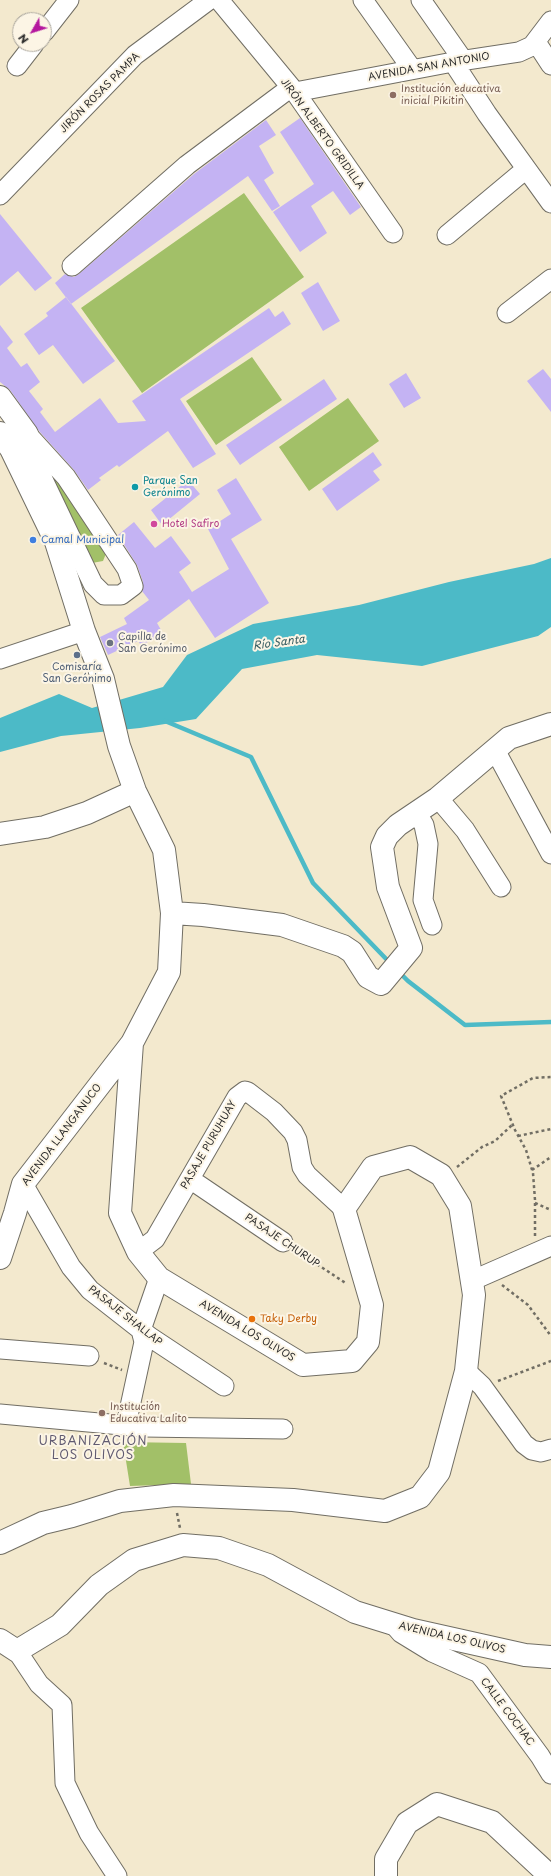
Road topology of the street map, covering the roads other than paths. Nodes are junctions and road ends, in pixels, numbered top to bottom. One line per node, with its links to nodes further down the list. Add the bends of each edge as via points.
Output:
1 (69, 0): 7 (street)
2 (209, 0): 16 (street, JIRÓN ROSAS PAMPA, via 135,55)
3 (218, 0): 14 (street, JIRÓN ALBERTO GRIDILLA)
4 (363, 0): 13 (street)
5 (421, 0): 10 (street)
6 (551, 21): 8 (street, AVENIDA SAN ANTONIO)
7 (52, 22)
8 (536, 42): 10 (street, AVENIDA SAN ANTONIO, via 519,52); 11 (street)
9 (28, 52): 12 (street)
10 (458, 61): 13 (street, AVENIDA SAN ANTONIO); 15 (street)
11 (551, 65)
12 (17, 66)
13 (412, 69): 14 (street, AVENIDA SAN ANTONIO)
14 (292, 90): 18 (street, JIRÓN ALBERTO GRIDILLA); 20 (street, via 187,165)
15 (526, 169): 17 (street); 19 (street)
16 (3, 186)
17 (551, 203)
18 (393, 233)
19 (447, 235)
20 (72, 266)
21 (551, 279): 22 (street)
22 (507, 313)
23 (0, 397): 24 (main road, AVENIDA LOS OLIVOS)
24 (15, 439): 24 (street, via 39,471 93,584 104,595 121,595 133,586 127,569 66,477); 25 (main road, AVENIDA LOS OLIVOS, via 56,542)
25 (84, 631): 26 (street); 29 (main road, AVENIDA LOS OLIVOS, via 103,679 119,746)
26 (0, 659)
27 (551, 724): 28 (main road, via 510,738)
28 (496, 750): 30 (main road); 33 (street)
29 (135, 791): 32 (main road, via 45,827); 35 (main road, AVENIDA LOS OLIVOS, via 164,850)
30 (438, 798): 31 (main road); 34 (street, via 465,830)
31 (416, 812): 35 (main road, via 387,836 382,847 388,887 411,948 381,984 368,977 352,952 343,946 282,925); 36 (street, via 424,826 428,844 423,900)
32 (0, 834)
33 (551, 854)
34 (501, 887)
35 (172, 913): 37 (main road, AVENIDA LOS OLIVOS, via 169,972)
36 (432, 925)
37 (132, 1043): 39 (main road, AVENIDA LLANGANUCO); 43 (main road, AVENIDA LOS OLIVOS, via 120,1213)
38 (190, 1180): 40 (street, PASAJE PURUHUAY, via 237,1097 248,1092 274,1112 293,1132 302,1167 307,1175); 41 (street, PASAJE CHURUP); 43 (street, PASAJE PURUHUAY, via 155,1239)
39 (23, 1184): 44 (main road, AVENIDA LLANGANUCO); 47 (street, PASAJE SHALLAP, via 72,1267 90,1290)
40 (344, 1210): 45 (main road, AVENIDA LOS OLIVOS, via 372,1305 368,1342 352,1361 304,1365); 46 (main road, via 374,1167 410,1157 441,1175 460,1206)
41 (283, 1242)
42 (544, 1249): 46 (street)
43 (138, 1252): 45 (main road, AVENIDA LOS OLIVOS)
44 (0, 1258)
45 (159, 1278): 47 (street)
46 (471, 1281): 50 (main road, via 474,1295)
47 (141, 1330): 51 (street, PASAJE SHALLAP); 53 (street, via 144,1342)
48 (0, 1349): 49 (street)
49 (89, 1356)
50 (466, 1371): 55 (street, via 482,1386 524,1444 532,1450 541,1452); 56 (main road, via 439,1472 420,1497 385,1510 293,1500 174,1495 120,1501 43,1523)
51 (224, 1386)
52 (0, 1414): 53 (street)
53 (126, 1425): 54 (street)
54 (283, 1429)
55 (551, 1449)
56 (0, 1543)
57 (393, 1624): 58 (main road, AVENIDA LOS OLIVOS, via 355,1612 268,1565 219,1548 183,1545 134,1560 99,1585 60,1625); 59 (main road, AVENIDA LOS OLIVOS, via 525,1655); 60 (street, CALLE COCHAC, via 401,1633 432,1652 479,1673)
58 (8, 1646): 61 (street, via 39,1684 62,1705 65,1783 89,1833)
59 (551, 1657)
60 (551, 1774)
61 (117, 1876)
62 (386, 1876): 63 (main road, via 386,1859 407,1823 437,1804 492,1822)
63 (550, 1876)

